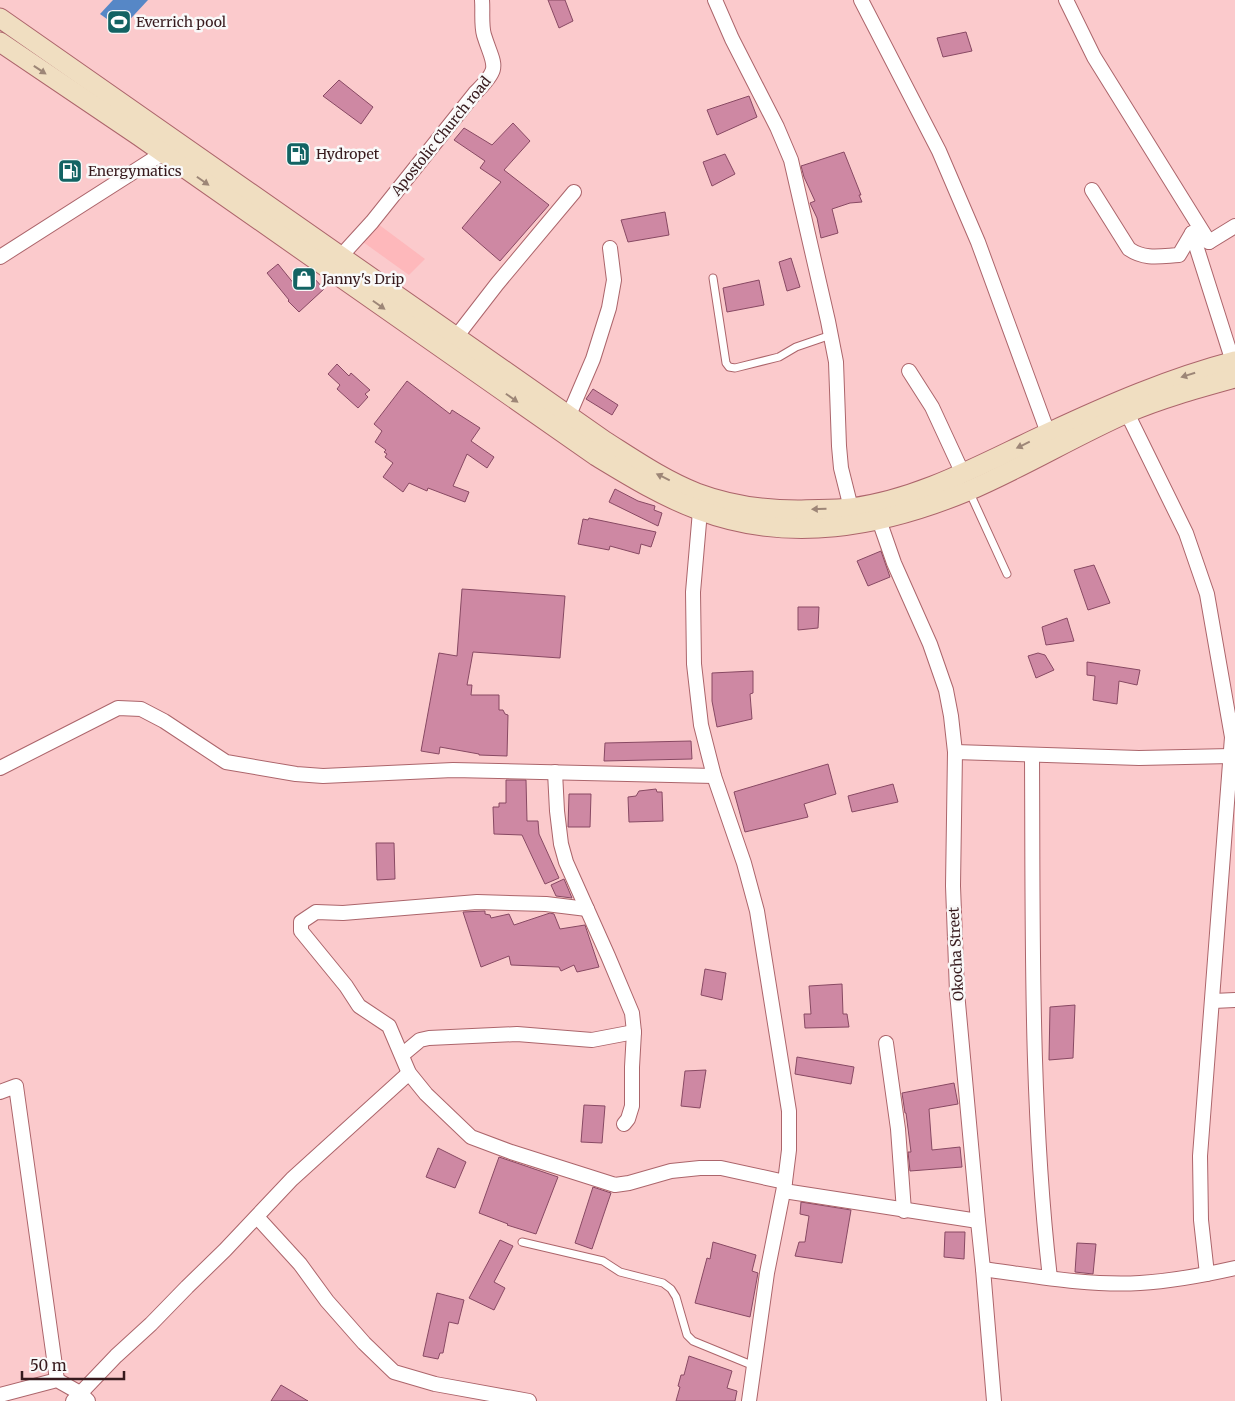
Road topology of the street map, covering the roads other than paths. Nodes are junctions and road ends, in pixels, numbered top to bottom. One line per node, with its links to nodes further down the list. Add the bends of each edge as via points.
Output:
1 (482, 0): 14 (street, Apostolic Church road, via 483,33 494,60 490,78)
2 (715, 0): 17 (street, via 791,160)
3 (861, 0): 23 (street, via 939,151 978,242)
4 (1066, 0): 12 (street, via 1094,57)
5 (0, 18): 14 (main road)
6 (0, 42): 7 (main road, one-way to 7)
7 (163, 153): 15 (street); 26 (main road, one-way to 26, via 596,456 647,487)
8 (1092, 190): 11 (street, via 1128,249 1136,254 1148,258 1179,255)
9 (574, 192): 18 (street)
10 (1235, 226): 12 (street)
11 (1192, 233): 12 (street); 19 (street)
12 (1209, 242)
13 (610, 248): 22 (street, via 614,280 609,308 593,359)
14 (341, 256): 18 (main road)
15 (0, 257)
16 (713, 278): 17 (lane, via 729,366 736,368 779,357 796,346)
17 (831, 335): 25 (street, via 836,362 841,468)
18 (456, 336): 22 (main road)
19 (1234, 367): 21 (main road, via 1190,390); 23 (main road, one-way to 23, via 1172,380)
20 (909, 371): 24 (street, via 932,408)
21 (1127, 413): 24 (main road); 29 (street, via 1186,533 1207,594)
22 (569, 416): 25 (main road, one-way to 22, via 754,508 698,493 656,474)
23 (1048, 433): 24 (main road, one-way to 24)
24 (966, 482): 25 (main road); 27 (main road, via 916,510); 28 (lane)
25 (851, 508)
26 (700, 511): 27 (main road, via 775,528 815,529); 35 (street, via 693,592 694,664 700,725)
27 (879, 520): 30 (street, Okocha Street, via 946,690)
28 (1007, 574)
29 (1234, 737): 32 (street)
30 (955, 752): 31 (street); 48 (street, Okocha Street, via 953,886 957,992)
31 (1032, 756): 32 (street); 53 (street, via 1033,1044 1042,1211)
32 (1231, 756): 38 (street)
33 (0, 768): 34 (street, via 118,708 141,709 226,762 296,774 323,776 453,770)
34 (555, 772): 35 (street); 36 (street, via 561,844)
35 (714, 776): 45 (street, via 757,911 789,1111)
36 (587, 909): 39 (street, via 632,1013); 41 (street, via 477,902 343,913 316,912 301,922 301,931 359,1006 389,1026)
37 (1235, 1000): 38 (street)
38 (1213, 1001): 52 (street, via 1200,1156 1201,1220)
39 (634, 1032): 41 (street, via 592,1040 518,1034 429,1038 420,1040); 44 (street, via 632,1106)
40 (886, 1043): 46 (street, via 898,1129)
41 (402, 1055): 42 (street)
42 (409, 1073): 45 (street, via 471,1137 615,1185 671,1170 721,1168); 47 (street, via 292,1179)
43 (0, 1092): 55 (street, via 16,1086)
44 (624, 1124)
45 (785, 1186): 46 (street); 54 (street, via 767,1273)
46 (904, 1211): 48 (street)
47 (258, 1216): 57 (street); 58 (street, via 339,1315 394,1372 435,1384)
48 (978, 1221): 51 (street, Okocha Street)
49 (522, 1242): 54 (lane, via 602,1261 620,1272 663,1283 676,1297 687,1335 693,1341)
50 (1235, 1268): 52 (street)
51 (984, 1269): 53 (street); 60 (street, Okocha Street)
52 (1207, 1274): 53 (street, via 1140,1283)
53 (1050, 1278)
54 (754, 1366): 59 (street)
55 (57, 1380): 56 (street); 57 (street)
56 (0, 1394)
57 (80, 1398)
58 (529, 1401)
59 (749, 1401)
60 (994, 1401)

